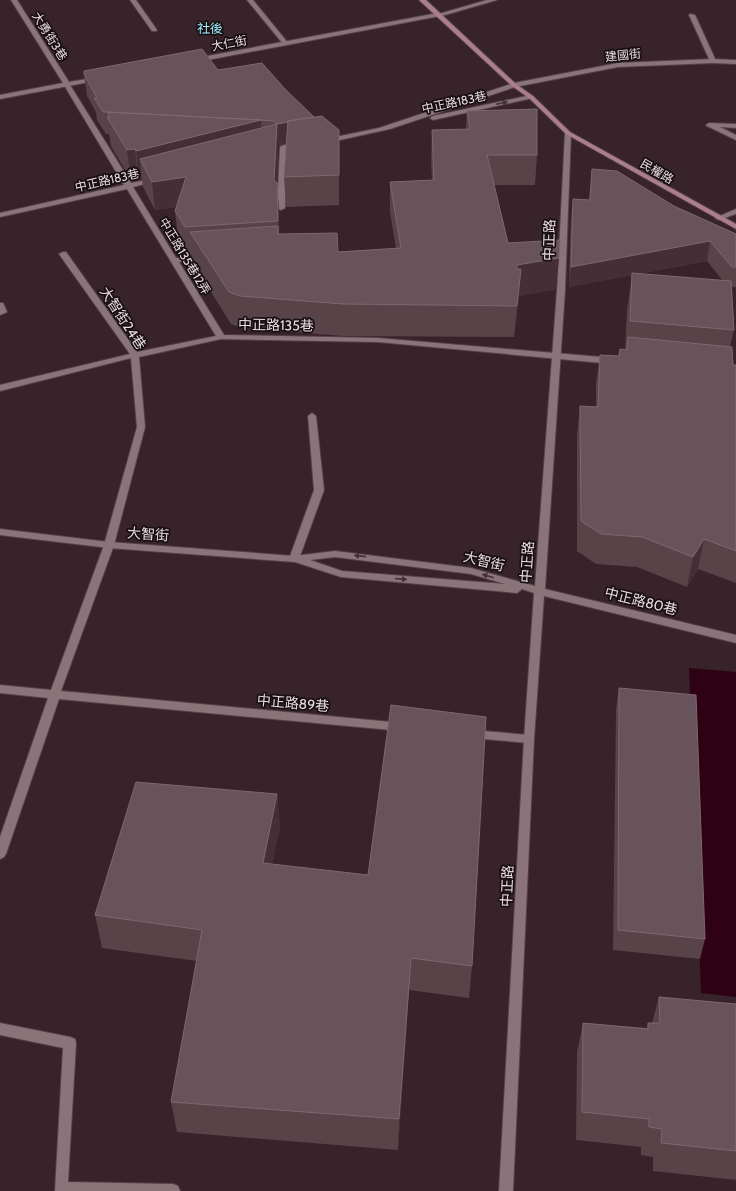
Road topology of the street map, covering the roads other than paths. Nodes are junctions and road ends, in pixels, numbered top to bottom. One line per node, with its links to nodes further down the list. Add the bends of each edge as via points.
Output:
1 (14, 0): 14 (street, 大勇街3巷)
2 (133, 0): 8 (street)
3 (250, 0): 9 (street)
4 (422, 0): 6 (main road)
5 (494, 0): 6 (street, 大仁街)
6 (438, 15): 9 (street, 大仁街); 15 (main road)
7 (692, 15): 11 (street)
8 (154, 30)
9 (286, 44): 10 (street, 大仁街)
10 (192, 61)
11 (713, 61): 12 (street, 建國街); 15 (street, 建國街, via 618,65)
12 (736, 62)
13 (106, 77): 14 (street)
14 (67, 85): 16 (street); 21 (street, 大勇街3巷)
15 (514, 85): 17 (main road); 19 (street, 中正路183巷)
16 (0, 97)
17 (531, 97): 19 (street, 中正路183巷, one-way to 17); 20 (main road)
18 (736, 126): 23 (street, via 710,125)
19 (382, 129): 24 (street, 中正路183巷)
20 (568, 133): 31 (main road, 民權路); 40 (street, 中正路)
21 (99, 137): 22 (street); 27 (street, 中正路135巷12弄)
22 (106, 137)
23 (736, 138)
24 (322, 140)
25 (305, 144): 28 (street, via 279,148)
26 (160, 179): 27 (street, 中正路183巷)
27 (129, 187): 30 (street, 中正路183巷); 35 (street, 中正路135巷12弄)
28 (281, 208)
29 (736, 211): 31 (street)
30 (0, 215)
31 (719, 218): 32 (main road, 民權路)
32 (736, 228)
33 (63, 254): 39 (street, 大智街24巷)
34 (212, 258): 35 (street)
35 (174, 260): 38 (street, 中正路135巷12弄)
36 (0, 305): 37 (street, via 3,312)
37 (0, 312)
38 (221, 337): 39 (street, 中正路135巷); 40 (street, 中正路135巷, via 378,340)
39 (135, 355): 42 (street, 中正路135巷); 45 (street, 大智街24巷, via 141,427)
40 (557, 357): 41 (street, 中正路135巷); 47 (street, 中正路)
41 (619, 362)
42 (0, 388)
43 (312, 416): 46 (street, via 319,490)
44 (0, 532): 45 (street, 大智街)
45 (109, 545): 46 (street, 大智街); 50 (street)
46 (294, 559): 47 (street, 大智街, one-way to 47, via 341,574); 47 (street, 大智街, one-way to 46, via 471,571 380,558 335,554)
47 (539, 591): 48 (street, 中正路80巷); 53 (street, 中正路)
48 (736, 639)
49 (0, 689): 50 (street, 中正路89巷)
50 (55, 694): 51 (street, 中正路89巷); 54 (street)
51 (410, 728)
52 (458, 732): 53 (street)
53 (528, 739): 57 (street, 中正路)
54 (0, 854)
55 (0, 1029): 56 (street, via 70,1043 61,1189)
56 (173, 1191)
57 (506, 1191)

